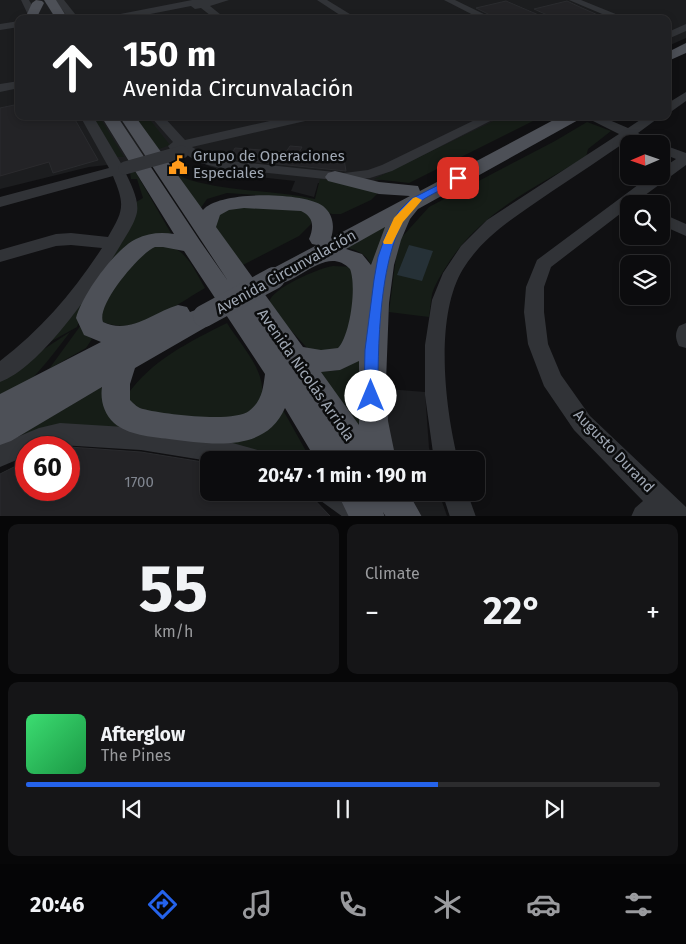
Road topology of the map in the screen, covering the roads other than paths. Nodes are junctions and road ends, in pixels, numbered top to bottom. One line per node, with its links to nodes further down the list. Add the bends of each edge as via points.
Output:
1 (25, 0): 8 (street)
2 (59, 0): 11 (street)
3 (225, 0): 7 (street)
4 (321, 0): 15 (street)
5 (448, 0): 16 (street)
6 (573, 0): 17 (street)
7 (201, 1): 9 (street); 14 (street)
8 (39, 7): 10 (main road)
9 (165, 10): 12 (street); 13 (street)
10 (54, 15)
11 (71, 15)
12 (134, 15)
13 (146, 15)
14 (217, 15)
15 (346, 15)
16 (480, 15)
17 (612, 15)
18 (15, 25): 19 (street)
19 (0, 27)
20 (686, 27): 21 (street)
21 (671, 34)
22 (671, 37): 23 (street)
23 (686, 42)
24 (686, 48): 25 (main road)
25 (671, 56)
26 (686, 60): 27 (main road)
27 (671, 68)
28 (15, 85): 29 (street)
29 (0, 88)
30 (686, 96): 31 (street)
31 (671, 106)
32 (89, 120): 47 (street)
33 (112, 120): 58 (main road, Avenida Nicolás Arriola)
34 (130, 120): 58 (main road, Avenida Nicolás Arriola)
35 (160, 120): 44 (street)
36 (293, 120): 44 (street)
37 (486, 120): 49 (street, via 370,174)
38 (546, 120): 53 (main road, Avenida Circunvalación)
39 (566, 120): 53 (main road, Avenida Circunvalación)
40 (598, 120): 42 (street)
41 (649, 120): 42 (street)
42 (628, 133): 43 (street); 77 (street, via 494,224 458,262 443,294 436,346)
43 (632, 135)
44 (185, 147): 47 (street, bridge); 49 (street, via 207,161 228,166)
45 (670, 152): 46 (street)
46 (686, 158): 48 (street, Augusto Durand)
47 (119, 166): 51 (street); 54 (street); 59 (street, via 130,207 129,215)
48 (670, 170)
49 (335, 177): 53 (main road)
50 (650, 185): 52 (street, Augusto Durand)
51 (0, 191)
52 (638, 195)
53 (413, 196): 61 (main road, Avenida Circunvalación); 76 (main road, via 391,234 380,280 371,372 372,414)
54 (0, 202)
55 (620, 209): 83 (street, Augusto Durand, via 543,264 535,287 538,344 552,380 582,423)
56 (670, 223): 57 (street)
57 (686, 231)
58 (199, 238): 61 (main road, via 209,216 227,204 295,204 313,209 320,215 323,229); 66 (main road, via 161,240 136,247 95,301 89,318 93,328 121,335); 69 (main road, Avenida Nicolás Arriola)
59 (113, 243): 60 (street, via 71,239); 70 (street, via 46,336)
60 (34, 246): 62 (street); 63 (street)
61 (317, 247): 64 (main road, Avenida Circunvalación, bridge); 69 (main road, via 357,262 363,269 366,285 358,339 350,353 336,361)
62 (0, 256)
63 (0, 266)
64 (199, 311): 66 (main road, Avenida Circunvalación); 68 (main road, Avenida Circunvalación)
65 (686, 331): 67 (street)
66 (142, 333): 71 (main road, Avenida Circunvalación)
67 (686, 340)
68 (125, 360): 69 (main road, via 116,394 118,406 124,413 143,422 214,432 241,429 268,412); 72 (main road, Avenida Circunvalación)
69 (286, 363): 74 (main road, Avenida Nicolás Arriola); 75 (main road, Avenida Nicolás Arriola)
70 (0, 373)
71 (0, 408)
72 (0, 431)
73 (216, 451): 78 (street, via 141,439 60,434 39,439)
74 (329, 451)
75 (359, 451)
76 (378, 451)
77 (445, 451)
78 (0, 456)
79 (344, 501): 84 (street)
80 (358, 501): 84 (main road)
81 (395, 501): 85 (main road)
82 (458, 501): 86 (street)
83 (662, 511)
84 (367, 516)
85 (406, 516)
86 (464, 516)

